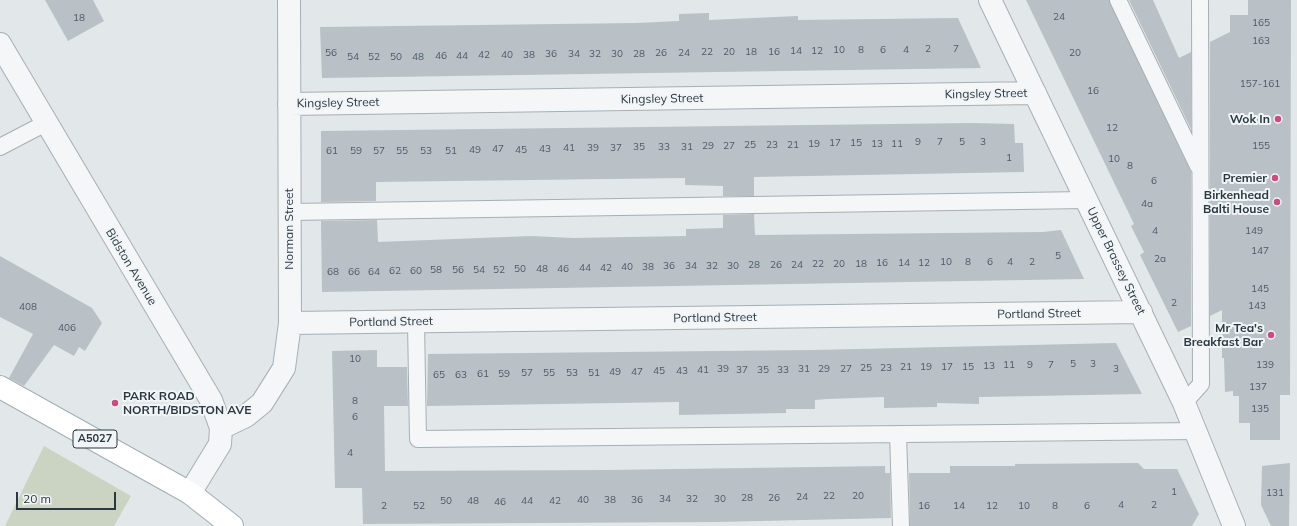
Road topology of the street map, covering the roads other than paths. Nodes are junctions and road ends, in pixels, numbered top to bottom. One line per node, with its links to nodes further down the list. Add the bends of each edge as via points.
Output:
1 (289, 0): 7 (street, Norman Street)
2 (990, 0): 6 (street, Upper Brassey Street)
3 (1118, 0): 10 (lane)
4 (1200, 0): 10 (lane)
5 (0, 44): 8 (street, Bidston Avenue)
6 (1035, 94): 7 (street, Kingsley Street); 11 (street, Upper Brassey Street)
7 (289, 104): 12 (street, Norman Street)
8 (46, 123): 9 (lane); 18 (street, Bidston Avenue, via 211,400)
9 (0, 147)
10 (1200, 171): 17 (lane, via 1201,384)
11 (1086, 200): 12 (lane); 13 (street, Upper Brassey Street)
12 (289, 212): 15 (street, Norman Street)
13 (1141, 312): 14 (street, Portland Street); 17 (street, Upper Brassey Street)
14 (416, 322): 15 (street, Portland Street); 20 (lane, via 418,439)
15 (290, 323): 18 (street, Norman Street, via 284,368 262,403 246,416)
16 (0, 387): 21 (main road, A5027)
17 (1184, 403): 19 (street, Upper Brassey Street)
18 (221, 428): 21 (street, Bidston Avenue, via 220,444)
19 (1197, 431): 20 (lane); 24 (street, Upper Brassey Street)
20 (898, 434): 23 (lane)
21 (190, 493): 22 (main road, A5027)
22 (232, 526)
23 (901, 526)
24 (1234, 526)

